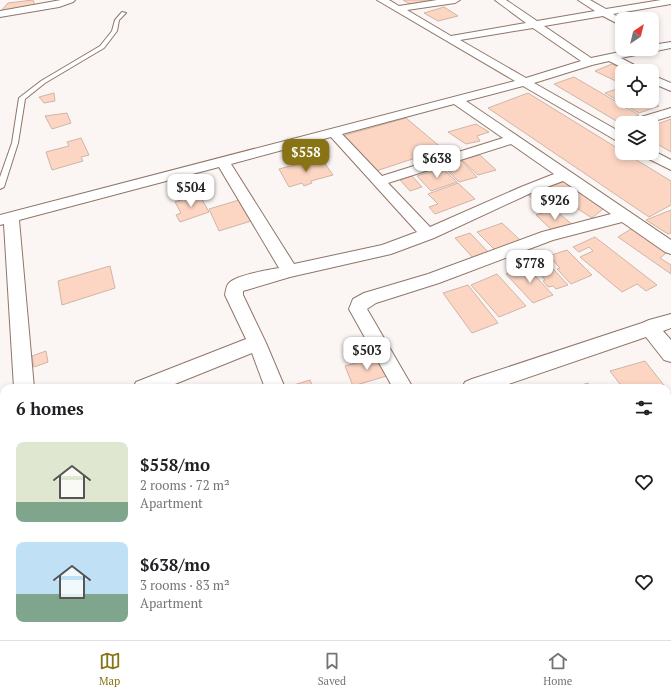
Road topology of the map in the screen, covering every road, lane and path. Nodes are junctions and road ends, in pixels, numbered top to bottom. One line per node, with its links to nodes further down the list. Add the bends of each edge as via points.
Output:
1 (70, 0): 10 (street)
2 (382, 0): 7 (street)
3 (455, 0): 7 (street)
4 (500, 0): 12 (street)
5 (583, 0): 8 (street)
6 (671, 0): 8 (street)
7 (398, 9): 13 (street)
8 (602, 12): 11 (street); 12 (street)
9 (124, 13): 34 (lane, via 117,20 114,31 102,47 43,82 22,98 15,143)
10 (0, 14)
11 (615, 19)
12 (533, 24): 13 (street); 16 (street)
13 (450, 39): 18 (street)
14 (620, 56): 15 (street)
15 (612, 58): 16 (street); 17 (street)
16 (589, 62): 18 (street)
17 (624, 64)
18 (525, 82): 21 (street); 25 (street)
19 (659, 82): 20 (street)
20 (671, 88)
21 (456, 100): 26 (street); 28 (street)
22 (671, 112): 23 (street)
23 (658, 116)
24 (615, 129): 25 (street)
25 (610, 130): 27 (street)
26 (333, 132): 30 (street); 33 (street)
27 (615, 133)
28 (513, 139): 32 (street); 33 (street)
29 (659, 159): 31 (street)
30 (222, 162): 36 (street); 39 (street)
31 (671, 166)
32 (565, 175): 35 (street); 37 (street)
33 (379, 181): 37 (street)
34 (0, 187)
35 (624, 216): 38 (street); 47 (street, via 548,236 359,304 358,309)
36 (6, 219): 44 (street)
37 (428, 234): 39 (street, via 385,250)
38 (671, 248)
39 (290, 272): 42 (street, via 235,287 234,295)
40 (671, 321): 41 (street)
41 (649, 327): 43 (street); 48 (street)
42 (257, 343): 45 (street); 46 (street)
43 (671, 354)
44 (24, 384)
45 (153, 384)
46 (273, 384)
47 (401, 384)
48 (484, 384)

